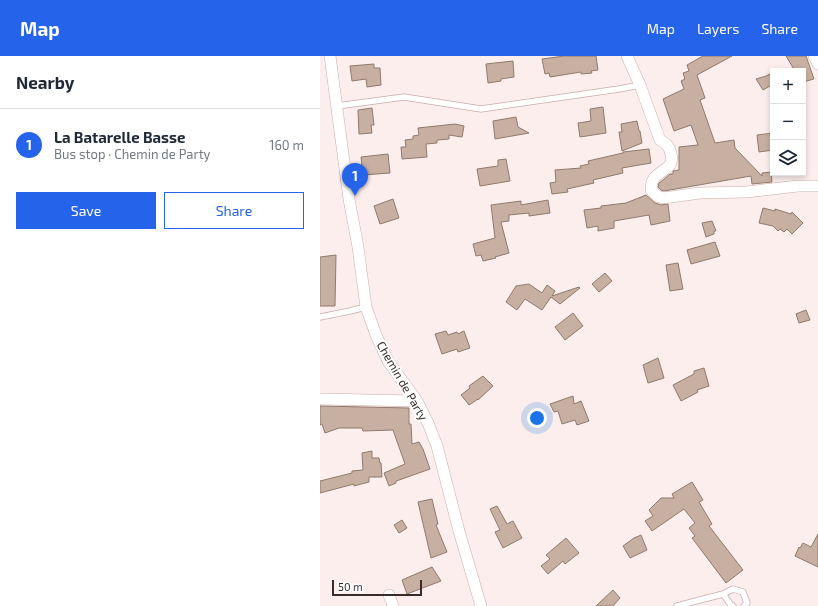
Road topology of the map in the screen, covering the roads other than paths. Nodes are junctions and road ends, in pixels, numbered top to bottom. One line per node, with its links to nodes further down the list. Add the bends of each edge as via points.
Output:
1 (330, 56): 6 (street, Chemin de Party)
2 (627, 56): 5 (street)
3 (814, 56): 4 (street)
4 (818, 64)
5 (640, 85): 6 (lane, via 481,109 404,97); 7 (street, via 656,132 660,140 667,145 672,160 670,166 657,174 651,183 651,190 657,196 663,198 700,192 746,192)
6 (337, 106): 8 (street, Chemin de Party)
7 (818, 186)
8 (366, 307): 9 (lane); 11 (street, Chemin de Party, via 388,361)
9 (320, 317)
10 (320, 400): 11 (street)
11 (417, 401): 13 (street, Chemin de Party, via 437,446)
12 (723, 594): 14 (lane); 15 (lane); 16 (lane, via 733,589 743,592 747,603)
13 (481, 606)
14 (677, 606)
15 (733, 606)
16 (744, 606)

